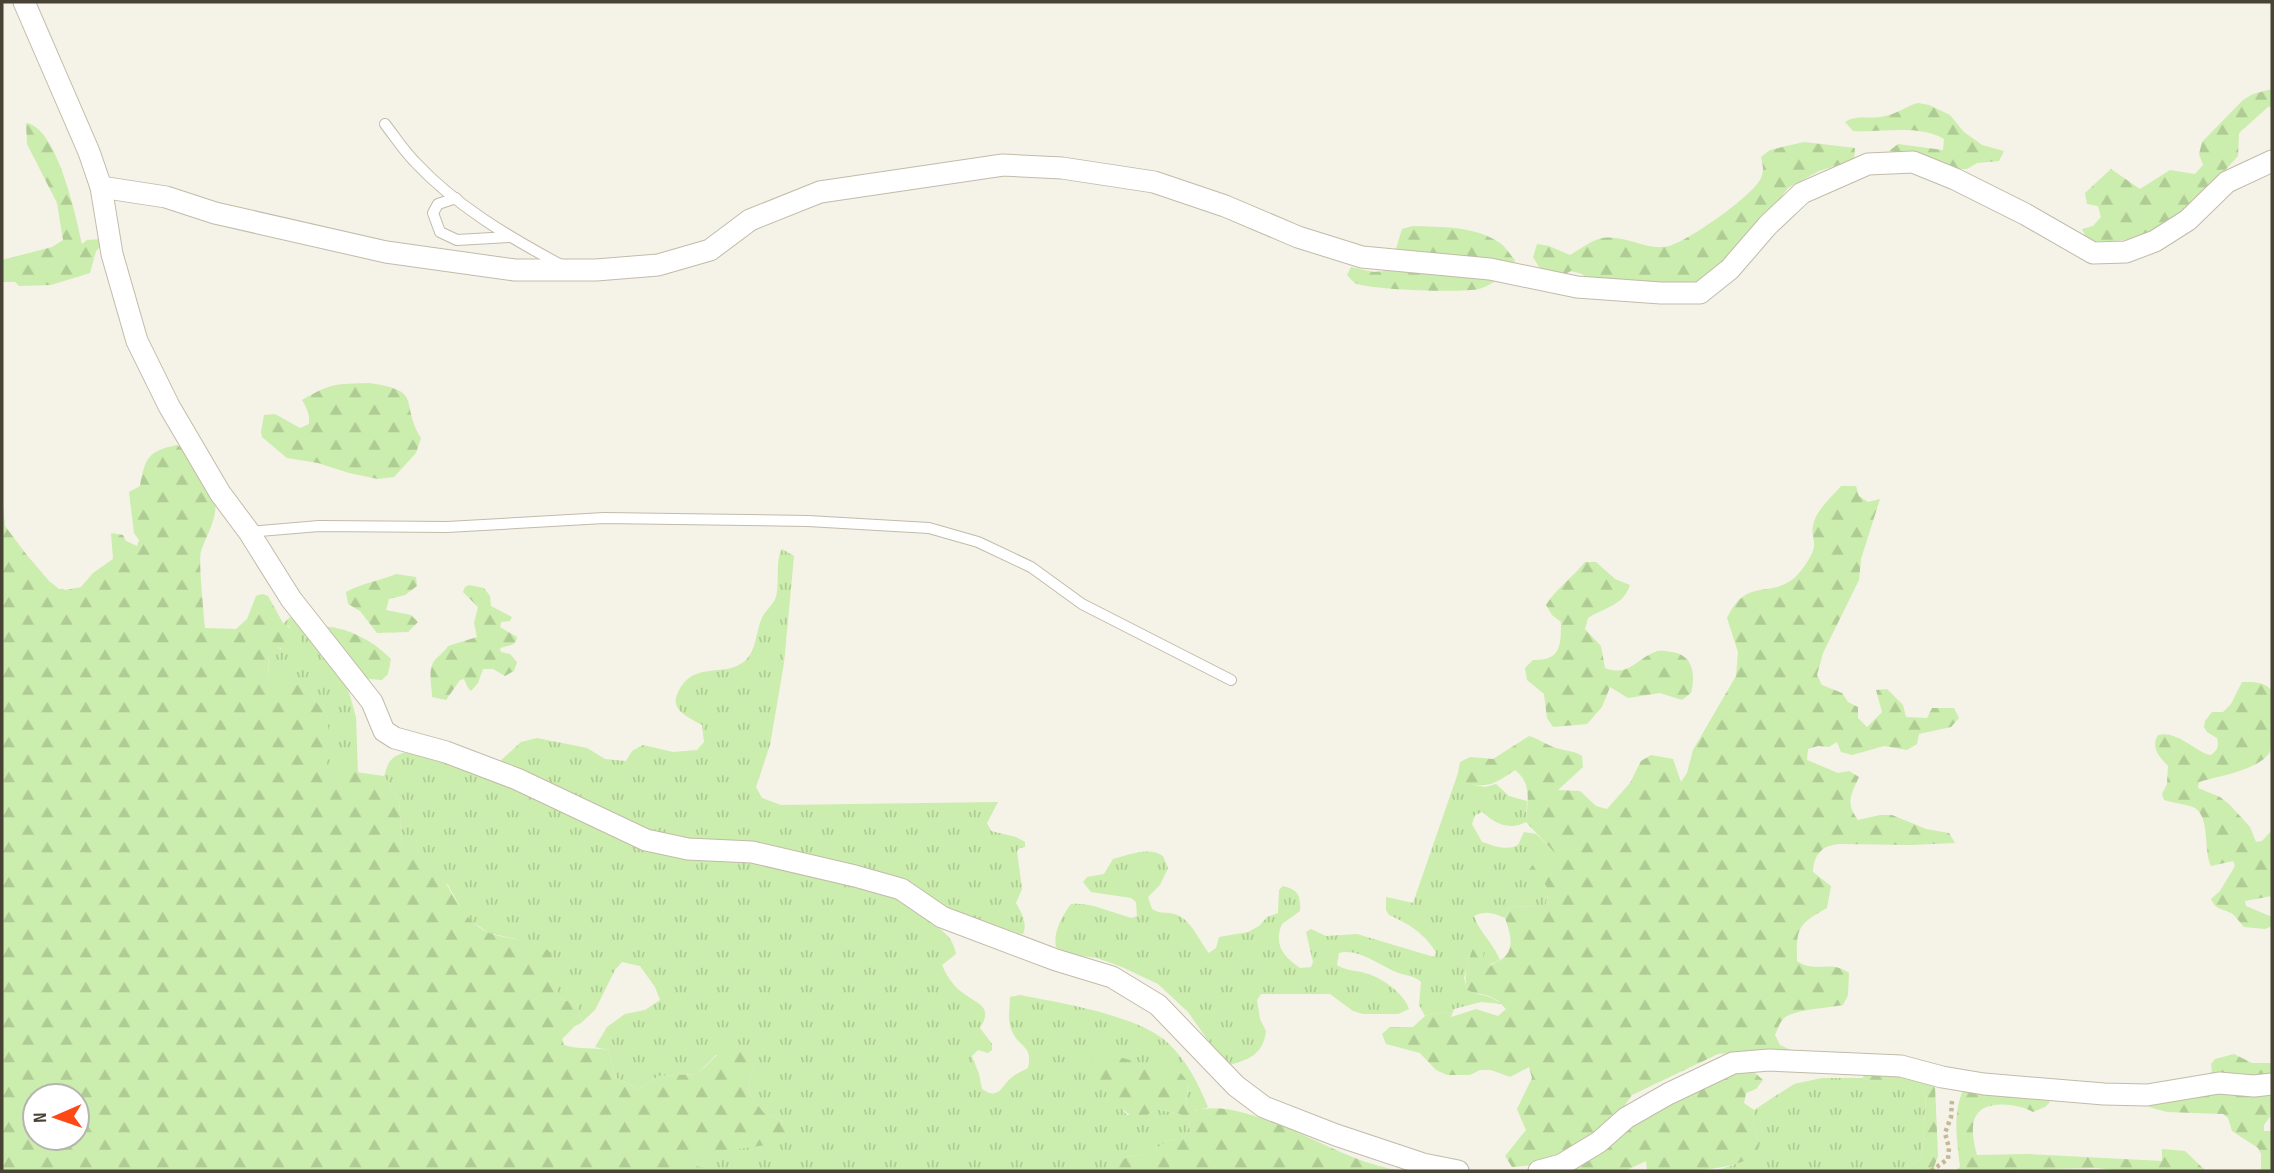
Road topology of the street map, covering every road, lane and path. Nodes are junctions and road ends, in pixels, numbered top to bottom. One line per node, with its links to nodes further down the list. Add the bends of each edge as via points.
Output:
1 (24, 2): 4 (street)
2 (385, 124): 5 (lane, via 414,161)
3 (2272, 161): 7 (street, via 2227,182 2188,220 2155,241 2126,252 2093,253 2002,202 1913,162 1868,164 1802,193 1730,269 1700,293 1577,287 1490,269 1362,257 1154,182 1062,168 1003,165 820,192 750,220 710,250 658,265)
4 (100, 187): 7 (street, via 166,197 215,213 386,252 515,270); 8 (street, via 112,254 137,341 207,471)
5 (456, 198): 6 (lane); 6 (lane, via 438,204 433,213 440,232 457,240)
6 (509, 237): 7 (lane)
7 (569, 270)
8 (249, 532): 9 (lane, via 604,518 929,528 978,542 1031,567 1082,604); 12 (street, via 291,599 372,702 384,731 395,738 517,779 646,841 688,849 752,852 901,889 942,917 1112,977 1158,1006 1236,1086 1264,1107 1423,1164)
9 (1231, 680)
10 (1942, 1077): 11 (street, via 2125,1095 2219,1083); 13 (street, via 1901,1066 1769,1060 1733,1063 1626,1118 1599,1142 1561,1165); 14 (path, via 1952,1093 1945,1133 1948,1159)
11 (2272, 1084)
12 (1458, 1171)
13 (1539, 1171)
14 (1931, 1171)

